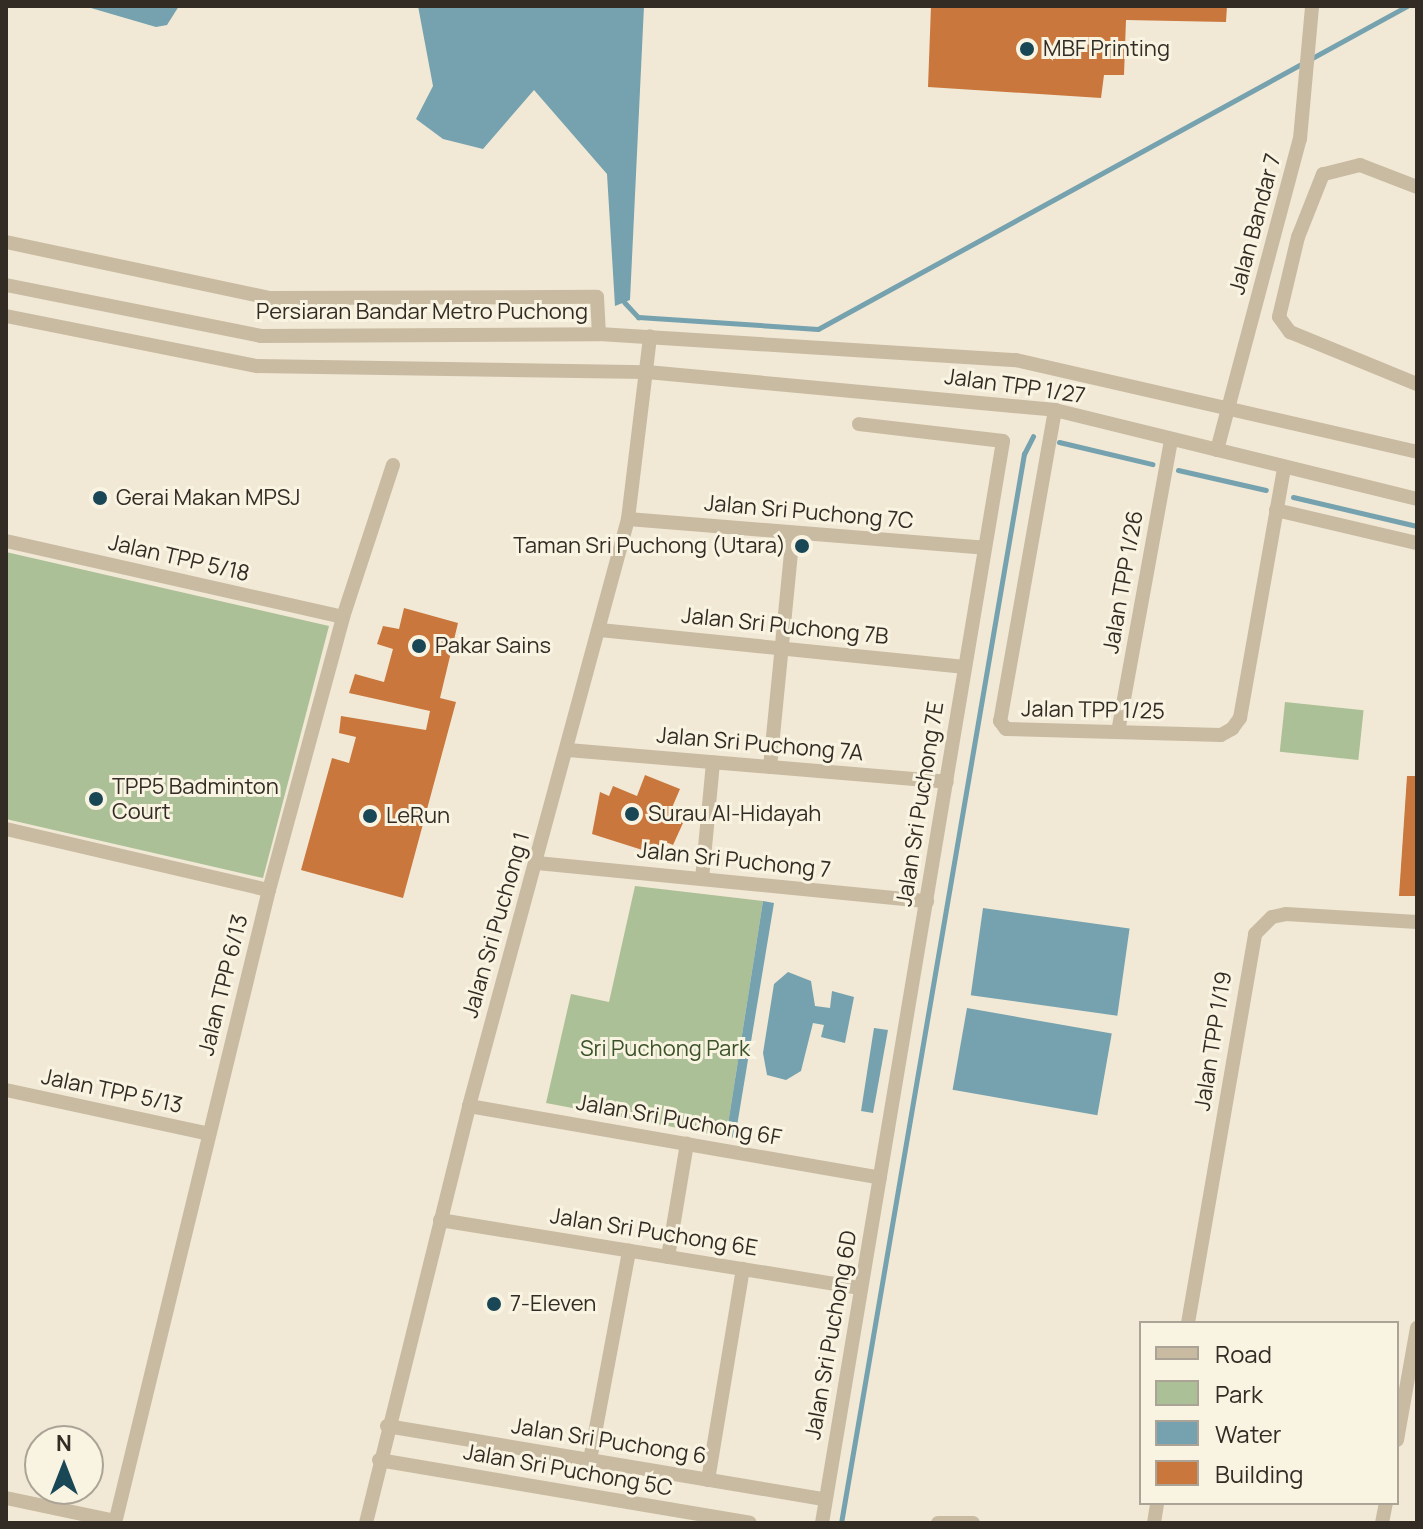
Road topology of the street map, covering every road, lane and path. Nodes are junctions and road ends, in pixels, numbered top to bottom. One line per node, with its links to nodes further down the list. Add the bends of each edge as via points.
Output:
1 (1312, 6): 10 (street, Jalan Bandar 7, via 1304,115)
2 (1417, 187): 9 (street, via 1360,165 1335,167 1316,181 1280,305 1282,327)
3 (6, 242): 6 (street, via 270,298 597,297)
4 (6, 285): 6 (street, Persiaran Bandar Metro Puchong, via 261,336)
5 (6, 316): 8 (street, via 257,366)
6 (599, 334): 7 (street, Persiaran Bandar Metro Puchong)
7 (650, 336): 8 (street, Jalan Sri Puchong 1); 10 (street, Jalan TPP 1/27, via 1016,360)
8 (647, 372): 11 (street, Jalan TPP 1/27); 20 (street, Jalan Sri Puchong 1)
9 (1417, 384)
10 (1230, 405): 14 (street, Jalan Bandar 7); 15 (street, Jalan TPP 1/27)
11 (1055, 410): 13 (street, Jalan TPP 1/27); 29 (street, Jalan TPP 1/25, via 1000,721 1006,729)
12 (859, 424): 24 (street, Jalan Sri Puchong 7E, via 1002,438)
13 (1171, 439): 14 (street, Jalan TPP 1/27); 29 (street, Jalan TPP 1/26)
14 (1217, 450): 17 (street, Jalan TPP 1/27)
15 (1417, 452)
16 (393, 465): 25 (street, Jalan TPP 6/13)
17 (1284, 468): 18 (street, Jalan TPP 1/27); 19 (street, Jalan TPP 1/25)
18 (1417, 499)
19 (1276, 510): 23 (street); 29 (street, Jalan TPP 1/25, via 1240,718 1221,735)
20 (628, 519): 21 (street, Jalan Sri Puchong 7C); 26 (street, Jalan Sri Puchong 1)
21 (793, 534): 24 (street, Jalan Sri Puchong 7C); 27 (street)
22 (6, 541): 25 (street, Jalan TPP 5/18)
23 (1417, 543)
24 (985, 548): 28 (street, Jalan Sri Puchong 7E)
25 (343, 617): 37 (street, Jalan TPP 6/13)
26 (600, 630): 27 (street, Jalan Sri Puchong 7B); 30 (street, Jalan Sri Puchong 1)
27 (783, 648): 28 (street, Jalan Sri Puchong 7B); 32 (street)
28 (965, 667): 33 (street, Jalan Sri Puchong 7E)
29 (1118, 732)
30 (568, 750): 31 (street, Jalan Sri Puchong 7A); 35 (street, Jalan Sri Puchong 1)
31 (713, 763): 32 (street, Jalan Sri Puchong 7A); 36 (street)
32 (770, 767): 33 (street, Jalan Sri Puchong 7A)
33 (947, 782): 38 (street, Jalan Sri Puchong 7E)
34 (6, 829): 37 (street)
35 (537, 863): 36 (street, Jalan Sri Puchong 7); 41 (street, Jalan Sri Puchong 1)
36 (702, 879): 38 (street, Jalan Sri Puchong 7)
37 (269, 890): 42 (street, Jalan TPP 6/13)
38 (927, 901): 44 (street, Jalan Sri Puchong 7E)
39 (1417, 922): 50 (street, Jalan TPP 1/19, via 1286,914 1272,917 1255,934)
40 (6, 1090): 42 (street, Jalan TPP 5/13)
41 (469, 1106): 43 (street, Jalan Sri Puchong 6F); 45 (street, Jalan Sri Puchong 1)
42 (209, 1134): 60 (street, Jalan TPP 6/13)
43 (687, 1144): 44 (street, Jalan Sri Puchong 6F); 47 (street)
44 (880, 1178): 49 (street, Jalan Sri Puchong 6D)
45 (440, 1220): 46 (street, Jalan Sri Puchong 6E); 52 (street, Jalan Sri Puchong 1)
46 (629, 1251): 47 (street, Jalan Sri Puchong 6E); 55 (street)
47 (668, 1257): 48 (street, Jalan Sri Puchong 6E)
48 (743, 1269): 49 (street, Jalan Sri Puchong 6E); 56 (street)
49 (861, 1288): 58 (street, Jalan Sri Puchong 6D)
50 (1188, 1321)
51 (1417, 1328): 53 (street)
52 (387, 1426): 54 (street, Jalan Sri Puchong 1); 55 (street, Jalan Sri Puchong 6)
53 (1399, 1429)
54 (379, 1460): 59 (street, Jalan Sri Puchong 5C); 61 (street, Jalan Sri Puchong 1)
55 (590, 1460): 56 (street, Jalan Sri Puchong 6)
56 (708, 1480): 58 (street, Jalan Sri Puchong 6)
57 (6, 1498): 60 (street)
58 (825, 1499): 63 (street, Jalan Sri Puchong 6D)
59 (701, 1519): 62 (street, Jalan Sri Puchong 5C)
60 (115, 1522)
61 (366, 1523)
62 (750, 1523)
63 (822, 1523)
64 (938, 1523): 65 (street)
65 (973, 1523)

